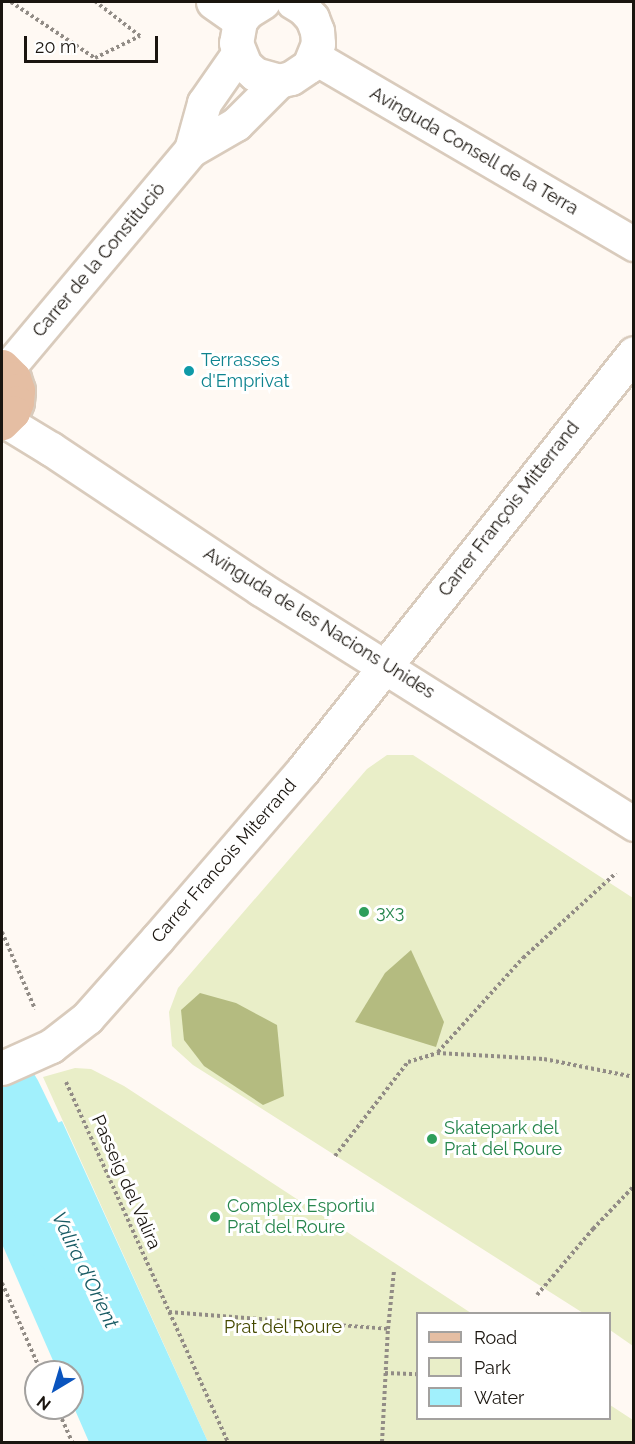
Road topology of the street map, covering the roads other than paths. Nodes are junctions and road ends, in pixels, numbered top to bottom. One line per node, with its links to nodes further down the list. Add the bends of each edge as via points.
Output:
1 (213, 2): 3 (street)
2 (302, 4): 5 (street, via 317,31)
3 (251, 11): 4 (street, via 236,43)
4 (238, 54): 6 (street, via 255,74); 7 (street, Carrer de la Constituciò, via 204,104)
5 (314, 57): 6 (street, Carrer de la Constituciò, via 300,74); 8 (street, Avinguda Consell de la Terra)
6 (279, 81): 7 (street, Carrer de la Constituciò, via 236,124)
7 (191, 150): 10 (street, Carrer de la Constituciò)
8 (633, 244)
9 (633, 353): 12 (street, Carrer François Mitterrand)
10 (4, 367): 11 (main road, via 18,390 17,402)
11 (3, 422): 12 (street, Avinguda de les Nacions Unides, via 51,448 261,589)
12 (387, 667): 13 (street, Avinguda de les Nacions Unides); 14 (street, Carrer Francois Miterrand, via 303,770 94,1010 51,1046)
13 (633, 824)
14 (2, 1068)

